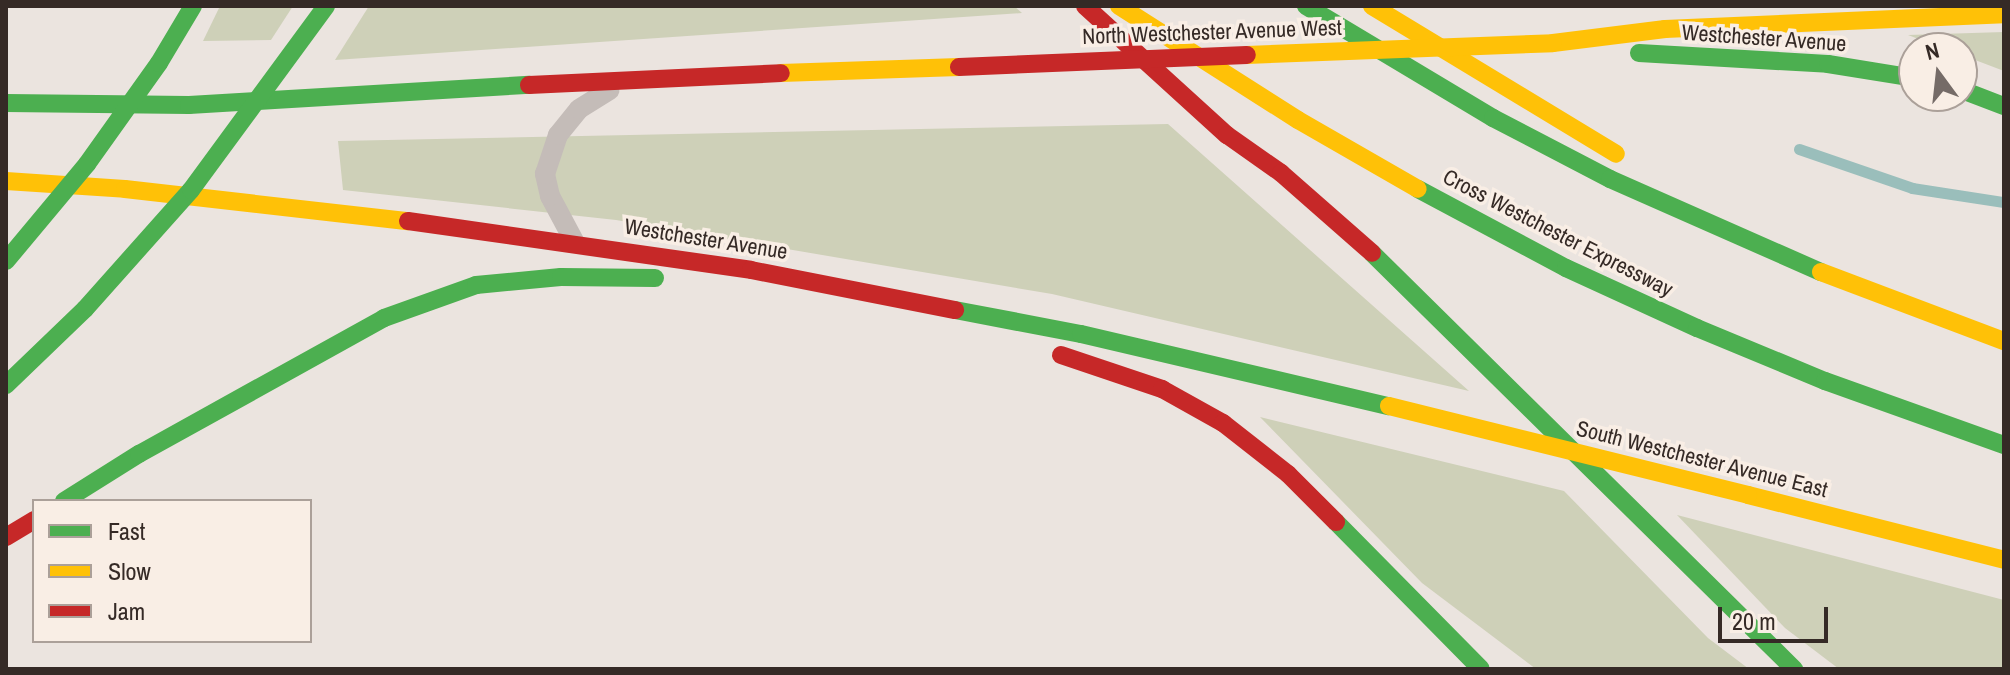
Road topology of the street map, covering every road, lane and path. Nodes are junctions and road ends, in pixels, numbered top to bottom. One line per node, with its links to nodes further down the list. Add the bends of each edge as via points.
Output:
1 (193, 6): 19 (main road, bridge, via 87,164)
2 (326, 6): 25 (main road, bridge, via 191,190 85,309)
3 (1085, 6): 35 (main road, via 1227,135 1281,173 1386,265)
4 (1119, 6): 27 (main road, Cross Westchester Expressway, via 1298,120 1566,268 1825,381)
5 (1306, 6): 17 (main road, via 1493,118)
6 (1372, 6): 17 (main road, via 1585,133)
7 (2004, 14): 9 (main road, via 1665,29)
8 (1534, 23): 10 (main road, bridge)
9 (1603, 43): 10 (main road, North Westchester Avenue West, bridge); 11 (main road, Westchester Avenue, via 1689,58 1828,64)
10 (1416, 47): 12 (main road, North Westchester Avenue West, bridge)
11 (1898, 75)
12 (627, 79): 14 (main road, via 189,105); 18 (lane, via 579,109 558,135 545,174 550,196)
13 (1978, 96): 15 (main road)
14 (6, 103)
15 (2004, 106)
16 (6, 181): 18 (main road, Westchester Avenue, via 235,200)
17 (1737, 237): 23 (main road)
18 (575, 243): 20 (main road, Westchester Avenue)
19 (6, 261)
20 (824, 282): 21 (main road, Westchester Avenue); 28 (main road, via 561,277 476,285 384,318)
21 (880, 293): 22 (main road); 26 (main road, Westchester Avenue)
22 (1022, 341)
23 (2004, 341)
24 (1050, 351): 32 (main road, via 1162,389 1223,423 1288,474)
25 (6, 385)
26 (1389, 406): 31 (main road, South Westchester Avenue East, bridge)
27 (2004, 445)
28 (67, 499)
29 (32, 521): 30 (main road)
30 (6, 537)
31 (2004, 560)
32 (1462, 648): 33 (main road); 34 (main road)
33 (1481, 669)
34 (1496, 669)
35 (1794, 669)

